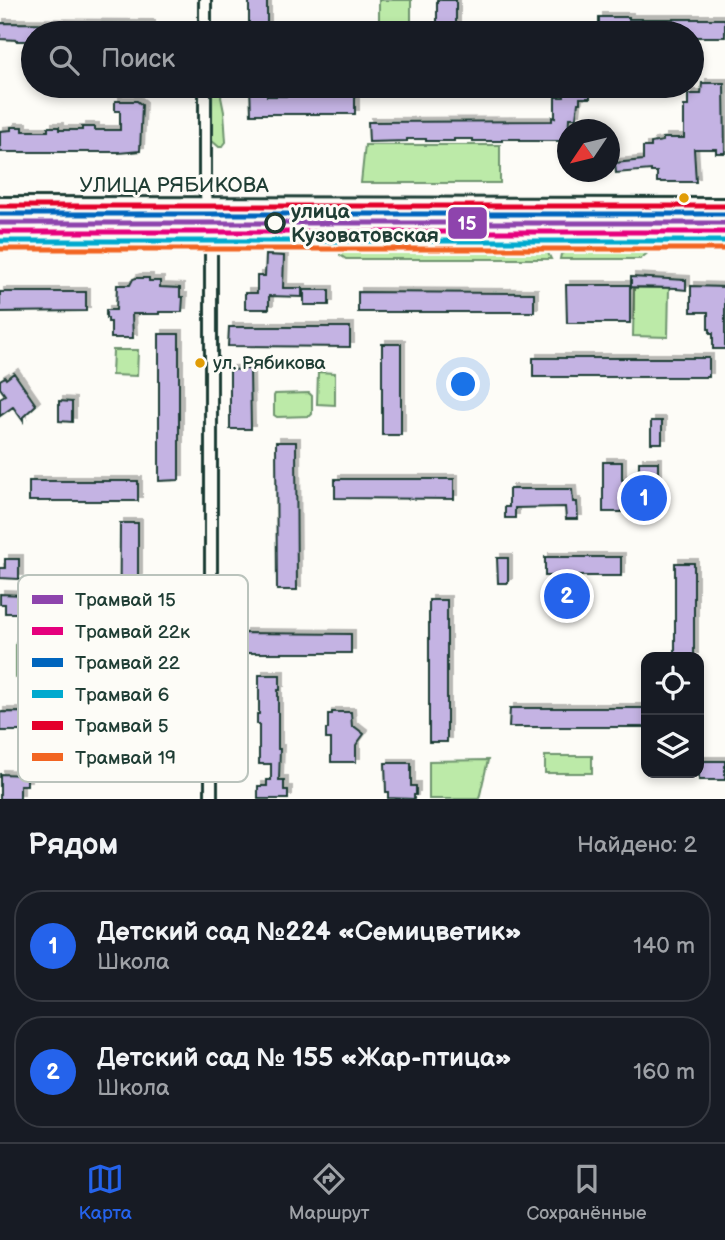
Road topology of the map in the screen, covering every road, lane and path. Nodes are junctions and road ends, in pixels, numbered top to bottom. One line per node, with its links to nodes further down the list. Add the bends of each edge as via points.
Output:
1 (205, 0): 2 (street)
2 (205, 21)
3 (205, 98): 5 (street)
4 (0, 204): 5 (main road, УЛИЦА РЯБИКОВА)
5 (207, 204): 6 (main road, УЛИЦА РЯБИКОВА); 8 (main road)
6 (725, 205)
7 (0, 240): 8 (main road)
8 (211, 240): 9 (main road); 10 (street)
9 (725, 241)
10 (211, 575)

